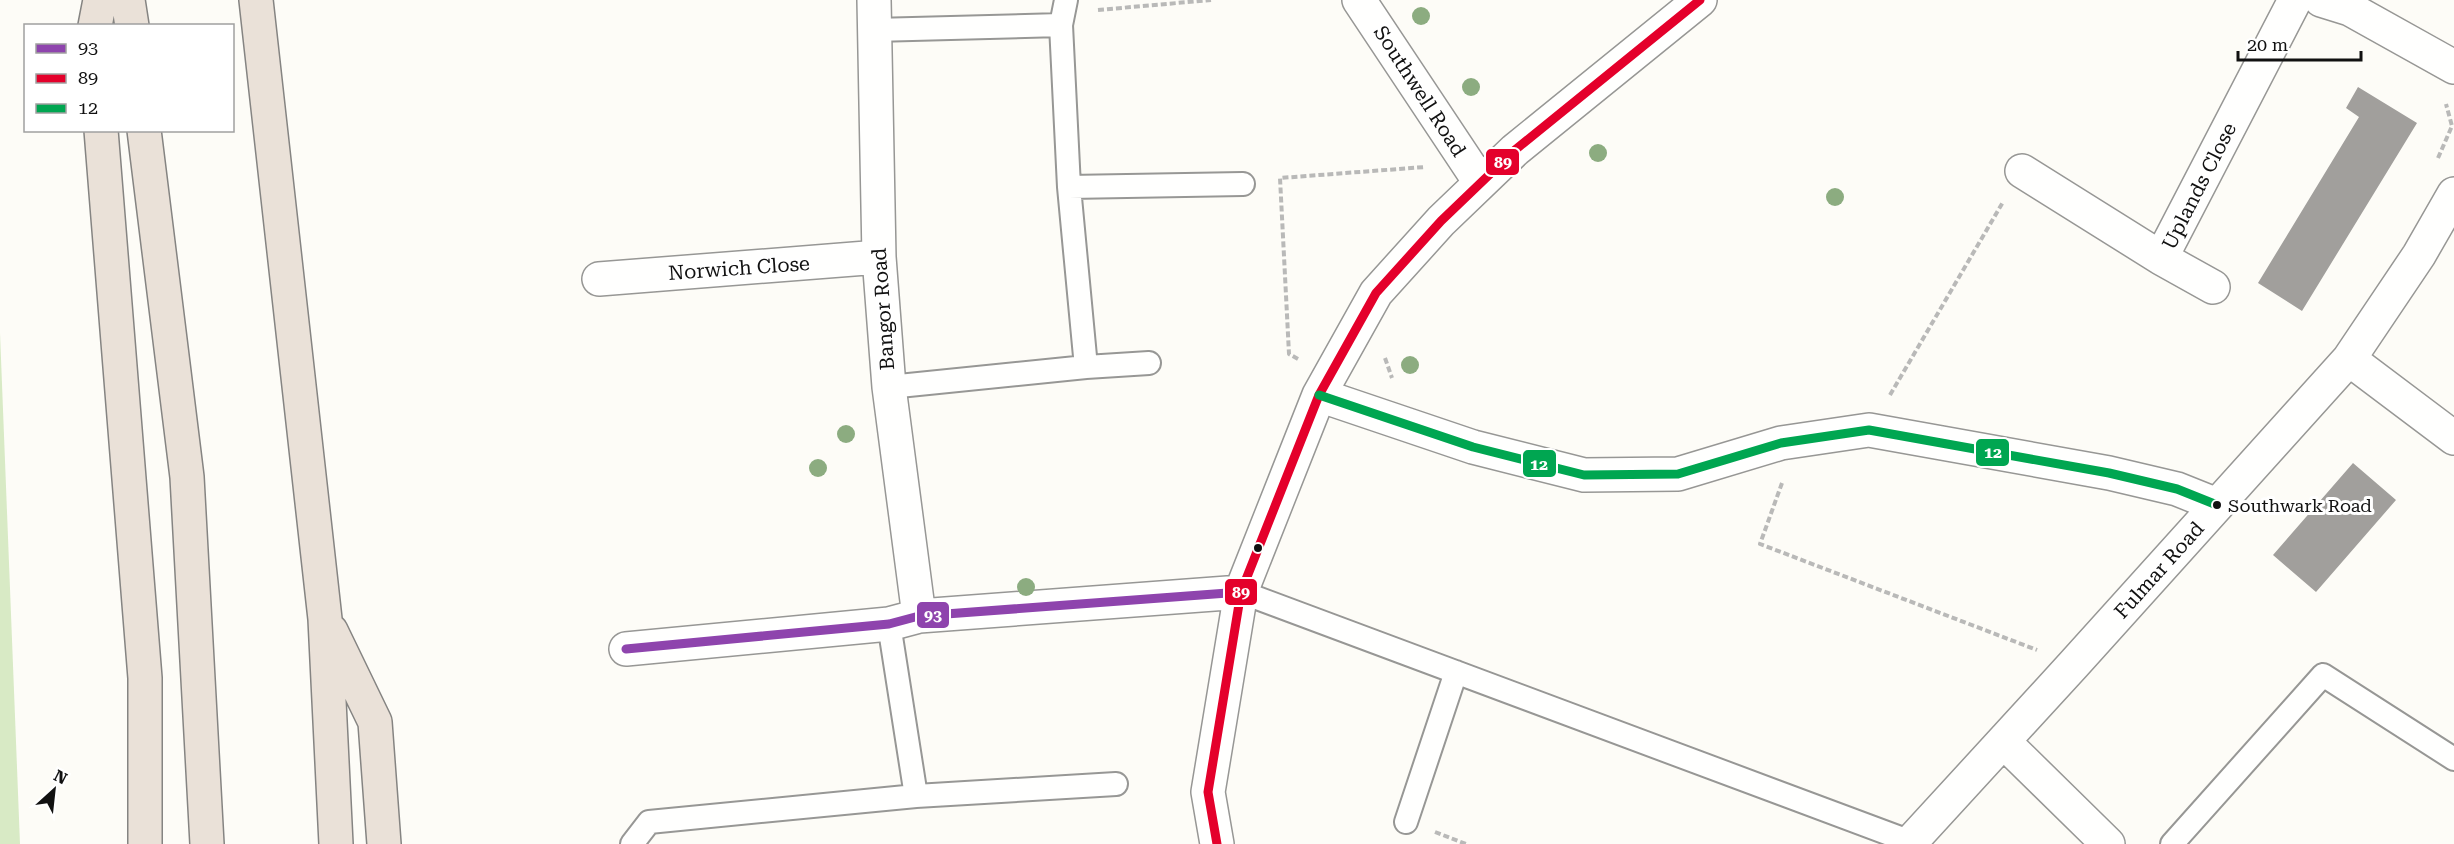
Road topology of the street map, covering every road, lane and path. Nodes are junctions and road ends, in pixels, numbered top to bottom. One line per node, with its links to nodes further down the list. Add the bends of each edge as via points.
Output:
1 (100, 0): 11 (highway)
2 (128, 0): 12 (highway)
3 (256, 0): 39 (highway)
4 (1210, 0): 9 (path)
5 (1700, 0): 19 (street, via 1530,137)
6 (2295, 0): 24 (street, Uplands Close)
7 (2321, 0): 13 (street, via 2350,9)
8 (1373, 6): 19 (street, Southwell Road)
9 (1063, 13): 10 (lane); 21 (lane)
10 (874, 15): 23 (street, Bangor Road)
11 (95, 24)
12 (132, 24)
13 (2454, 67)
14 (2442, 98): 17 (path, via 2452,126)
15 (101, 132): 50 (highway, via 145,678)
16 (144, 132): 51 (highway, via 187,477)
17 (2437, 161)
18 (2022, 171): 24 (street, Uplands Close); 34 (path)
19 (1474, 173): 32 (street, via 1441,221 1376,293); 32 (path, via 1280,178 1289,354)
20 (1243, 184): 21 (lane)
21 (1069, 187): 30 (lane)
22 (2454, 194): 28 (street, Fulmar Road, via 2419,255)
23 (879, 257): 25 (street, Norwich Close); 33 (street, Bangor Road)
24 (2161, 258): 26 (street)
25 (599, 279)
26 (2213, 287)
27 (1383, 352): 31 (path, via 1391,377)
28 (2349, 358): 35 (street); 37 (street, Fulmar Road)
29 (1149, 363): 30 (lane)
30 (1086, 367): 33 (lane)
31 (1398, 383)
32 (1325, 385): 36 (street, via 1473,447 1584,475 1678,474); 38 (street)
33 (889, 387): 40 (street, Bangor Road)
34 (1869, 430): 36 (street); 37 (street, via 2109,473 2177,489)
35 (2454, 438)
36 (1781, 443): 42 (path, via 1782,485 1760,544)
37 (2217, 505): 42 (street, Fulmar Road)
38 (1241, 592): 40 (street); 43 (lane); 55 (street, via 1208,792)
39 (325, 619): 52 (highway); 53 (highway, via 375,722)
40 (904, 620): 41 (street); 47 (lane)
41 (626, 649)
42 (2074, 664): 44 (street, Fulmar Road)
43 (1456, 672): 48 (lane); 49 (lane)
44 (2004, 741): 49 (street, Fulmar Road); 56 (street)
45 (2454, 759): 57 (lane, via 2324,675)
46 (1116, 784): 47 (lane)
47 (916, 796): 54 (lane, via 649,822)
48 (1406, 822)
49 (1910, 843)
50 (145, 844)
51 (207, 844)
52 (336, 844)
53 (384, 844)
54 (632, 844)
55 (1217, 844)
56 (2108, 844)
57 (2172, 844)

